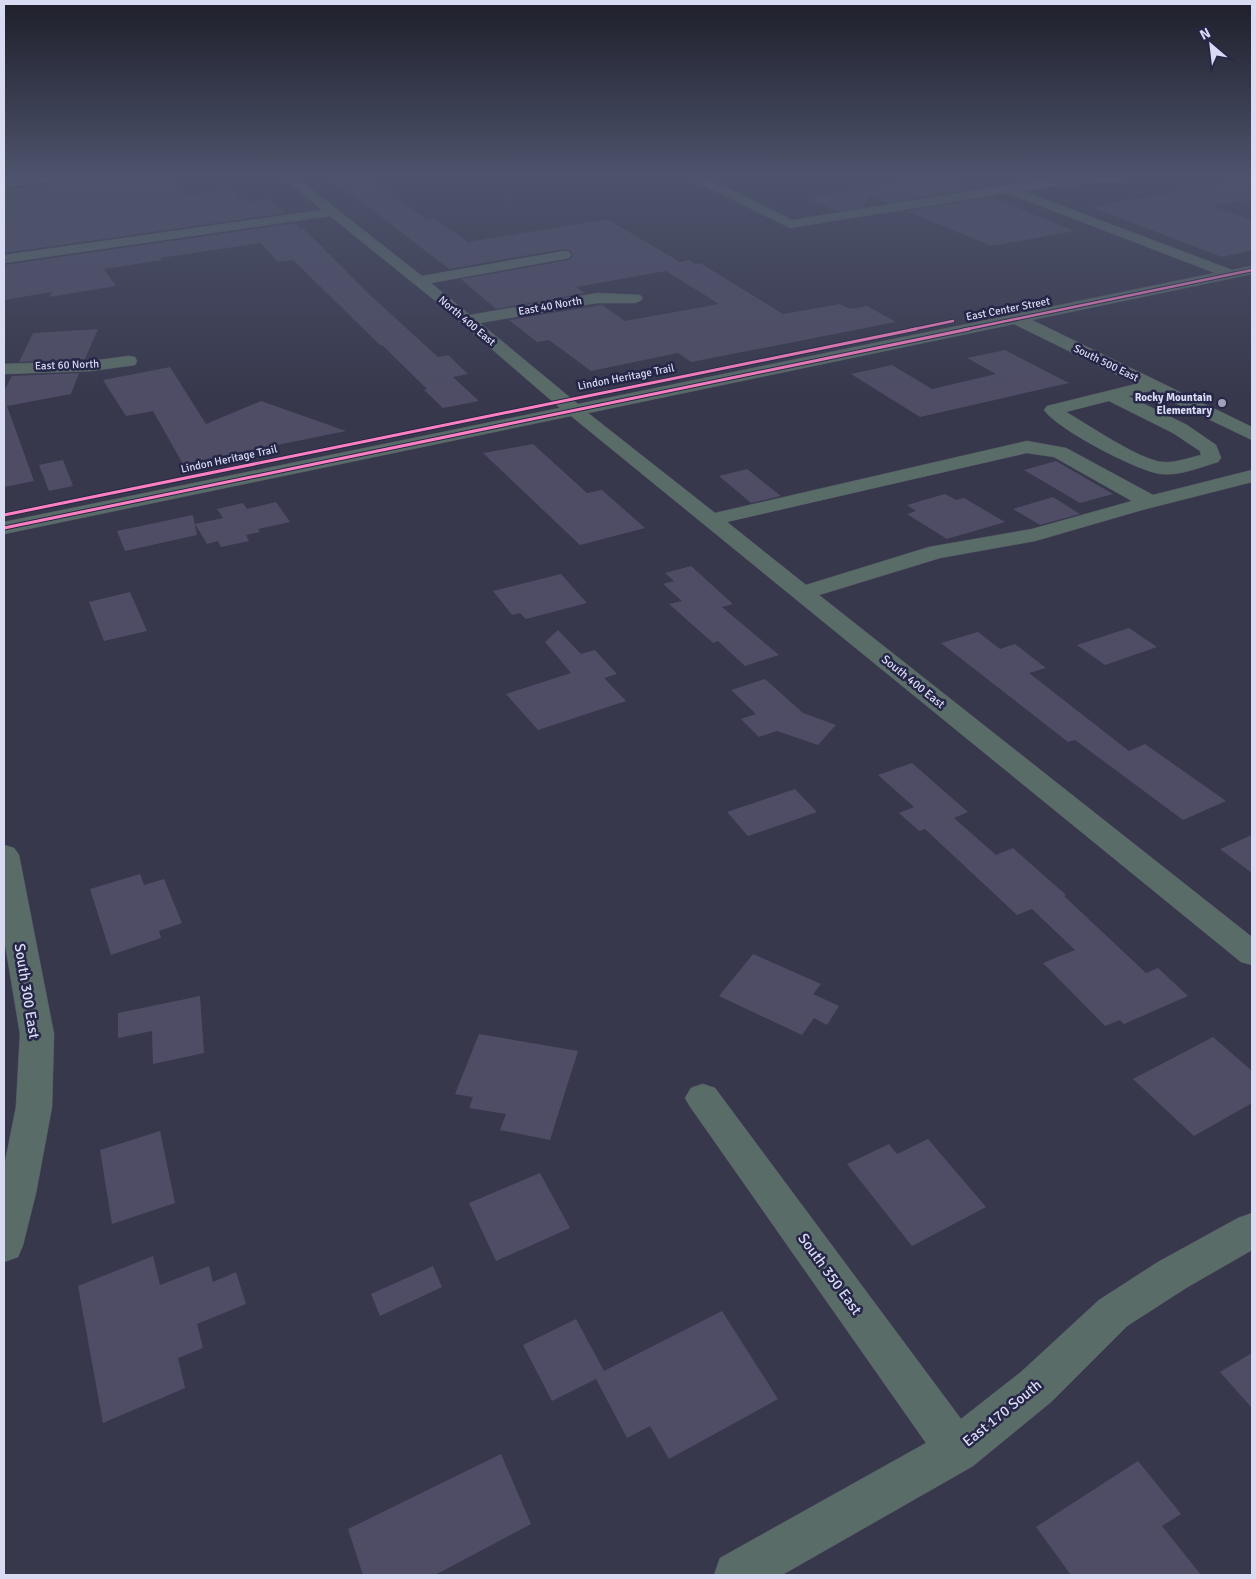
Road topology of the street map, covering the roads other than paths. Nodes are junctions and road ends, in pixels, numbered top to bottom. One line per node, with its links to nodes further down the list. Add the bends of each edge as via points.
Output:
1 (62, 251): 5 (street)
2 (381, 251): 8 (street, North 400 East)
3 (1169, 251): 7 (street)
4 (564, 255): 8 (street)
5 (4, 259)
6 (1252, 270): 7 (street, East Center Street)
7 (1230, 274): 10 (street, East Center Street)
8 (418, 281): 11 (street, North 400 East)
9 (634, 298): 11 (street, East 40 North, via 597,298)
10 (1015, 318): 14 (street, South 500 East); 16 (street, East Center Street)
11 (467, 320): 16 (street, North 400 East)
12 (129, 361): 13 (street, East 60 North, via 91,366)
13 (4, 369)
14 (1152, 385): 15 (street); 17 (street, South 500 East)
15 (1111, 395): 15 (street, via 1180,430 1209,449 1210,458 1184,466 1160,468 1142,462 1054,410)
16 (574, 410): 20 (street, South 400 East); 21 (street, East Center Street)
17 (1252, 434)
18 (1252, 476): 19 (street)
19 (1150, 502): 20 (street, via 1059,452 1027,447); 22 (street, via 1035,536 937,552)
20 (711, 520): 22 (street, South 400 East)
21 (4, 528)
22 (802, 593): 24 (street, South 400 East)
23 (4, 855): 27 (street, South 300 East, via 36,1034 34,1107)
24 (1252, 954)
25 (704, 1098): 28 (street, South 350 East)
26 (1252, 1230): 28 (street, East 170 South, via 1113,1313 1036,1387)
27 (4, 1245)
28 (957, 1450): 29 (street, East 170 South)
29 (737, 1575)

